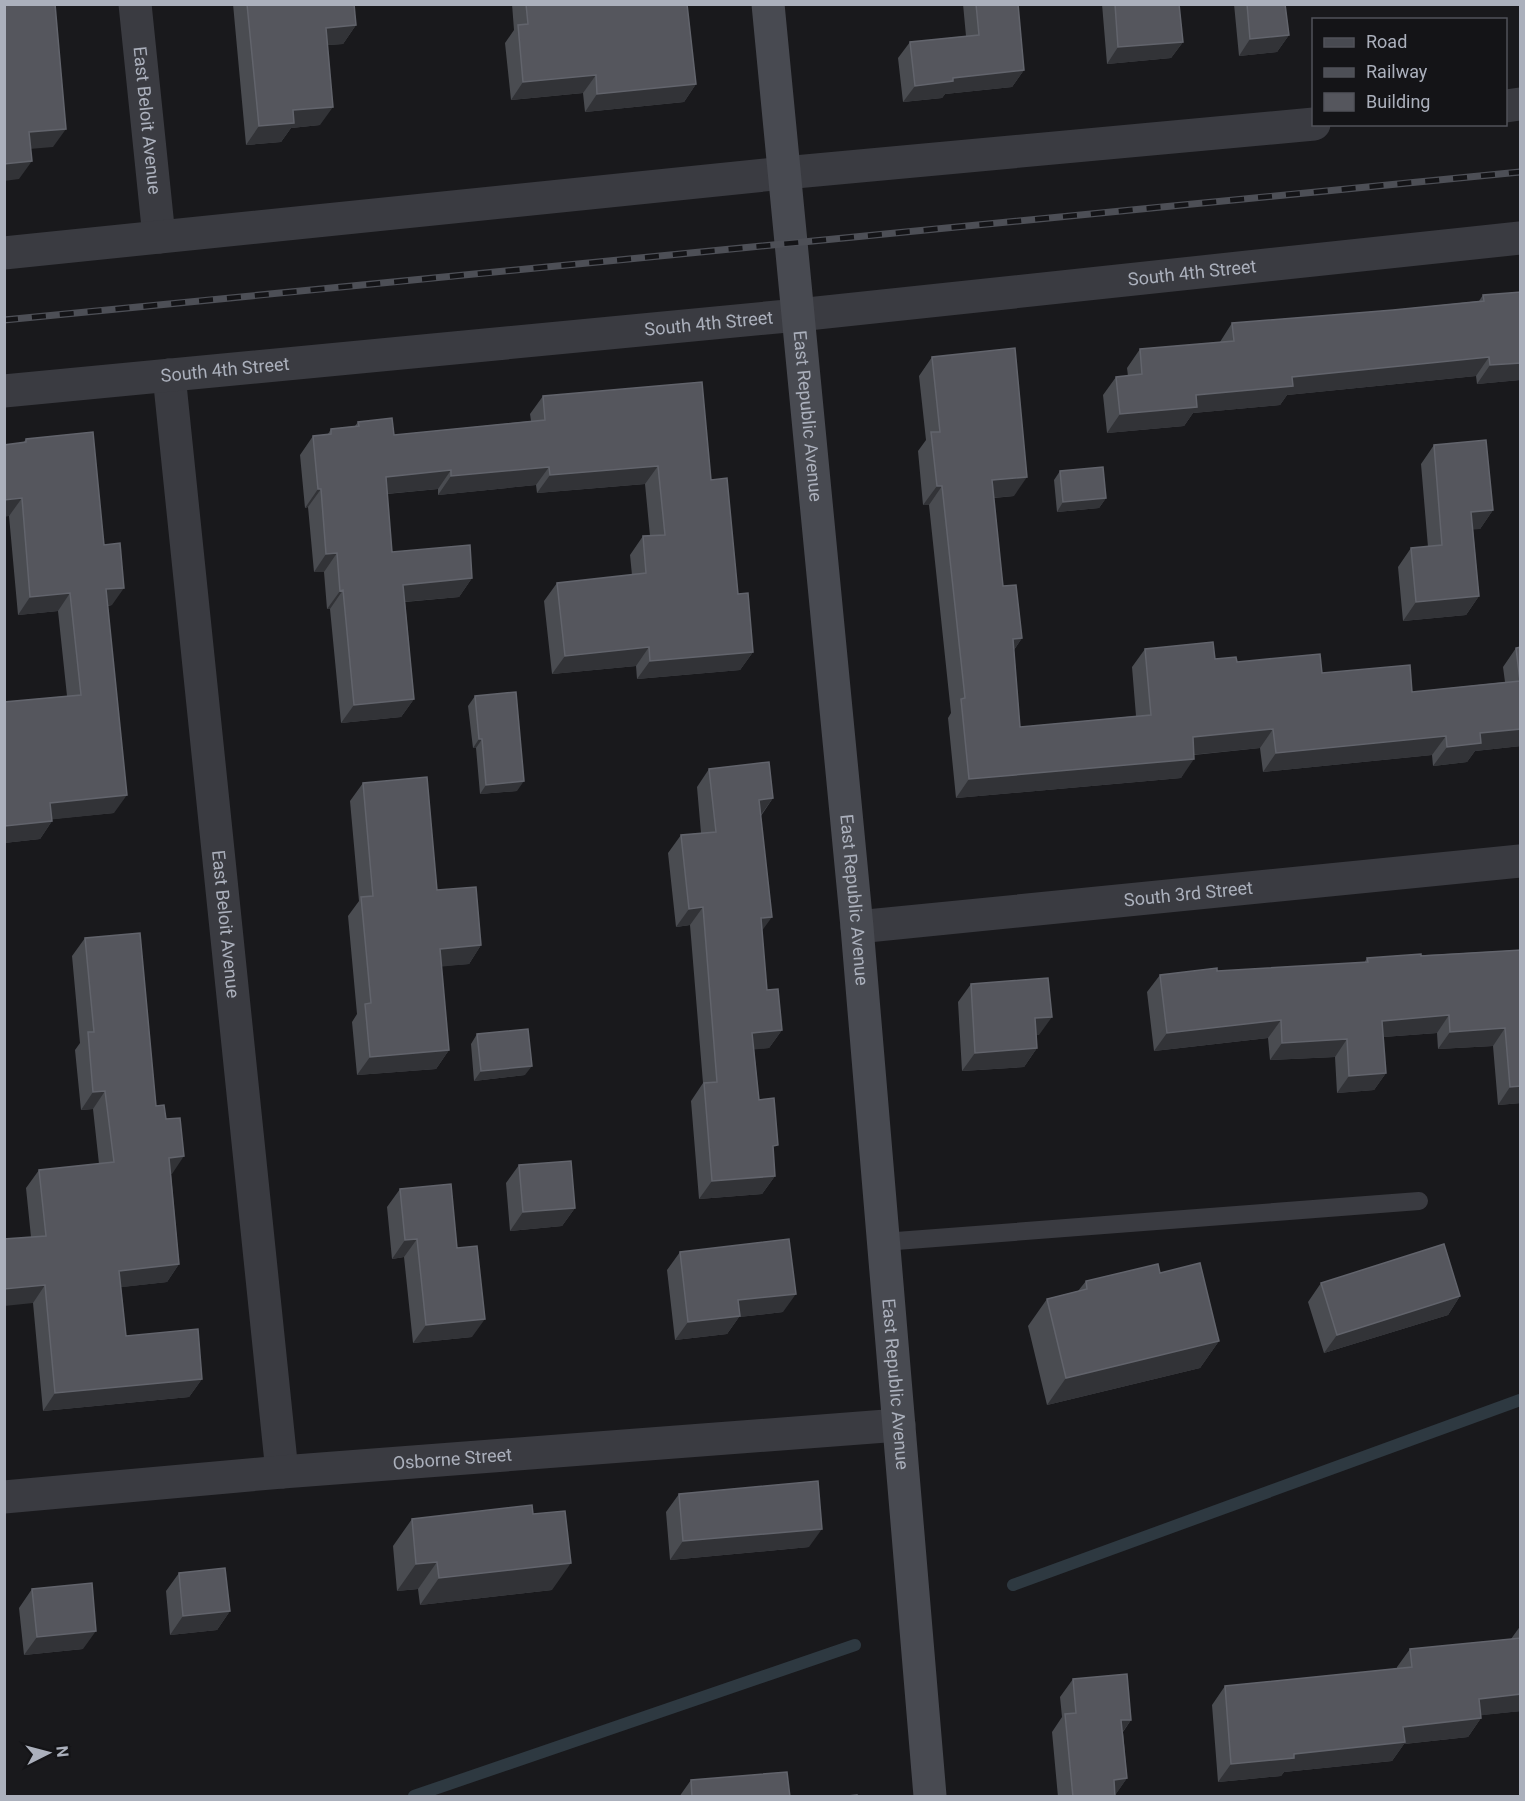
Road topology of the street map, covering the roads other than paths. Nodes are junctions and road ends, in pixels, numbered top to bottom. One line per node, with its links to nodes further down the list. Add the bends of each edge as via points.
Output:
1 (135, 4): 5 (street, East Beloit Avenue)
2 (768, 4): 4 (street, East Republic Avenue)
3 (1312, 123): 4 (street)
4 (784, 173): 5 (street); 8 (street, East Republic Avenue)
5 (159, 237): 7 (street)
6 (1521, 238): 8 (street, South 4th Street)
7 (4, 253)
8 (798, 315): 9 (street, South 4th Street); 12 (street, East Republic Avenue)
9 (169, 375): 10 (street, South 4th Street); 16 (street, East Beloit Avenue)
10 (4, 391)
11 (1521, 861): 12 (street, South 3rd Street)
12 (857, 927): 14 (street, East Republic Avenue)
13 (1419, 1201): 14 (lane)
14 (884, 1242): 15 (street, East Republic Avenue)
15 (899, 1425): 16 (street, Osborne Street); 18 (street, East Republic Avenue)
16 (282, 1472): 17 (street, Osborne Street)
17 (4, 1497)
18 (930, 1797)

